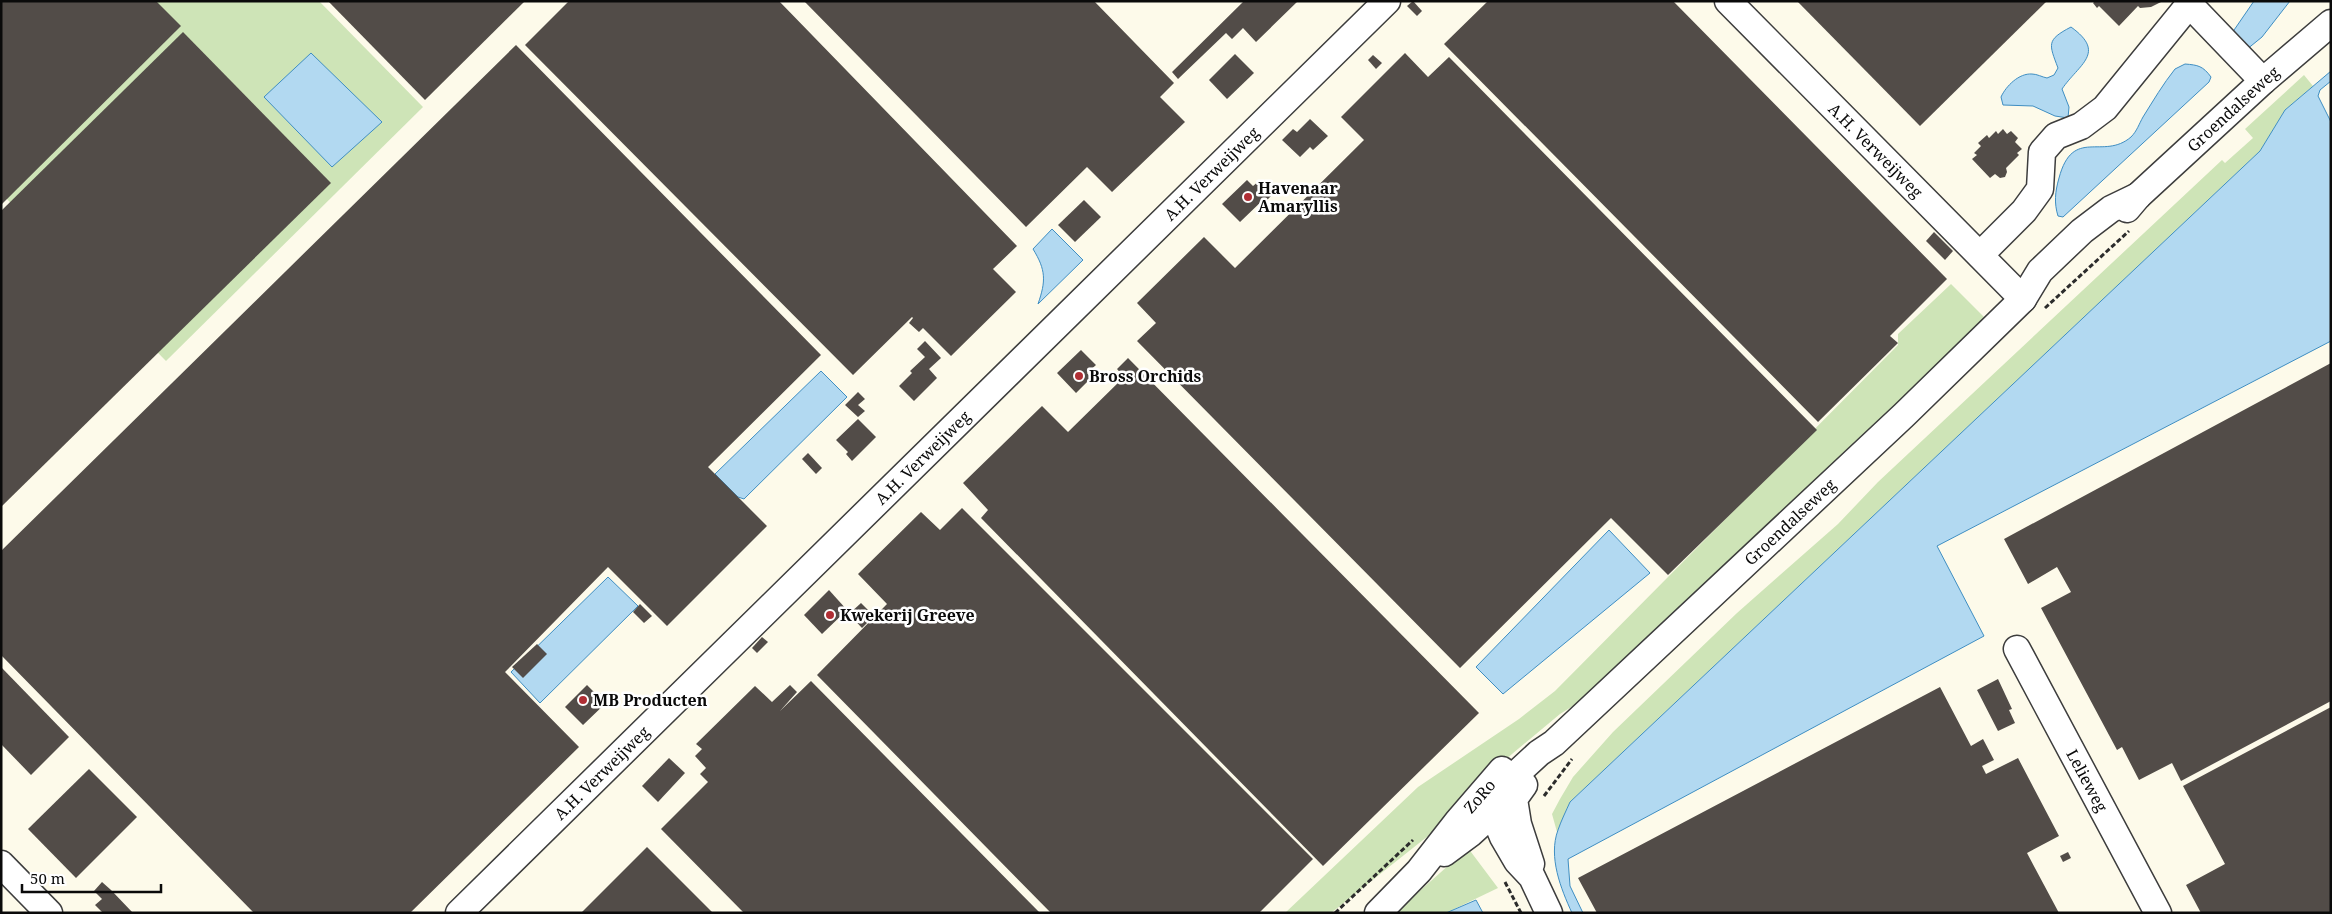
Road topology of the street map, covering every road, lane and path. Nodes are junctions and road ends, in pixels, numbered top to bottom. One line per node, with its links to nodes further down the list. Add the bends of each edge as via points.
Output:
1 (1387, 1): 16 (street, A.H. Verweijweg)
2 (1728, 1): 6 (street, A.H. Verweijweg)
3 (2187, 8): 5 (street); 6 (street, via 2105,108 2080,126 2056,136 2042,152 2040,188 2024,211)
4 (2331, 23): 5 (street, Groendalseweg)
5 (2257, 87): 7 (street, Groendalseweg, via 2138,196 2111,209 2082,231 2040,271)
6 (1980, 255): 7 (street, A.H. Verweijweg)
7 (2023, 299): 9 (street, Groendalseweg)
8 (2017, 648): 19 (street, Lelieweg)
9 (1554, 743): 10 (street, Groendalseweg, via 1547,762); 11 (street, Groendalseweg, via 1500,789); 13 (street, ZoRo, via 1529,745 1509,762)
10 (1524, 785): 11 (street, Groendalseweg); 14 (street, Groendalseweg, via 1514,799 1518,824 1530,856)
11 (1493, 813): 13 (street, ZoRo); 14 (street, Groendalseweg, via 1517,861)
12 (1, 864): 15 (street)
13 (1419, 871): 17 (street, ZoRo)
14 (1532, 878): 18 (street, Groendalseweg)
15 (49, 913)
16 (459, 913)
17 (1378, 913)
18 (1549, 913)
19 (2158, 913)

